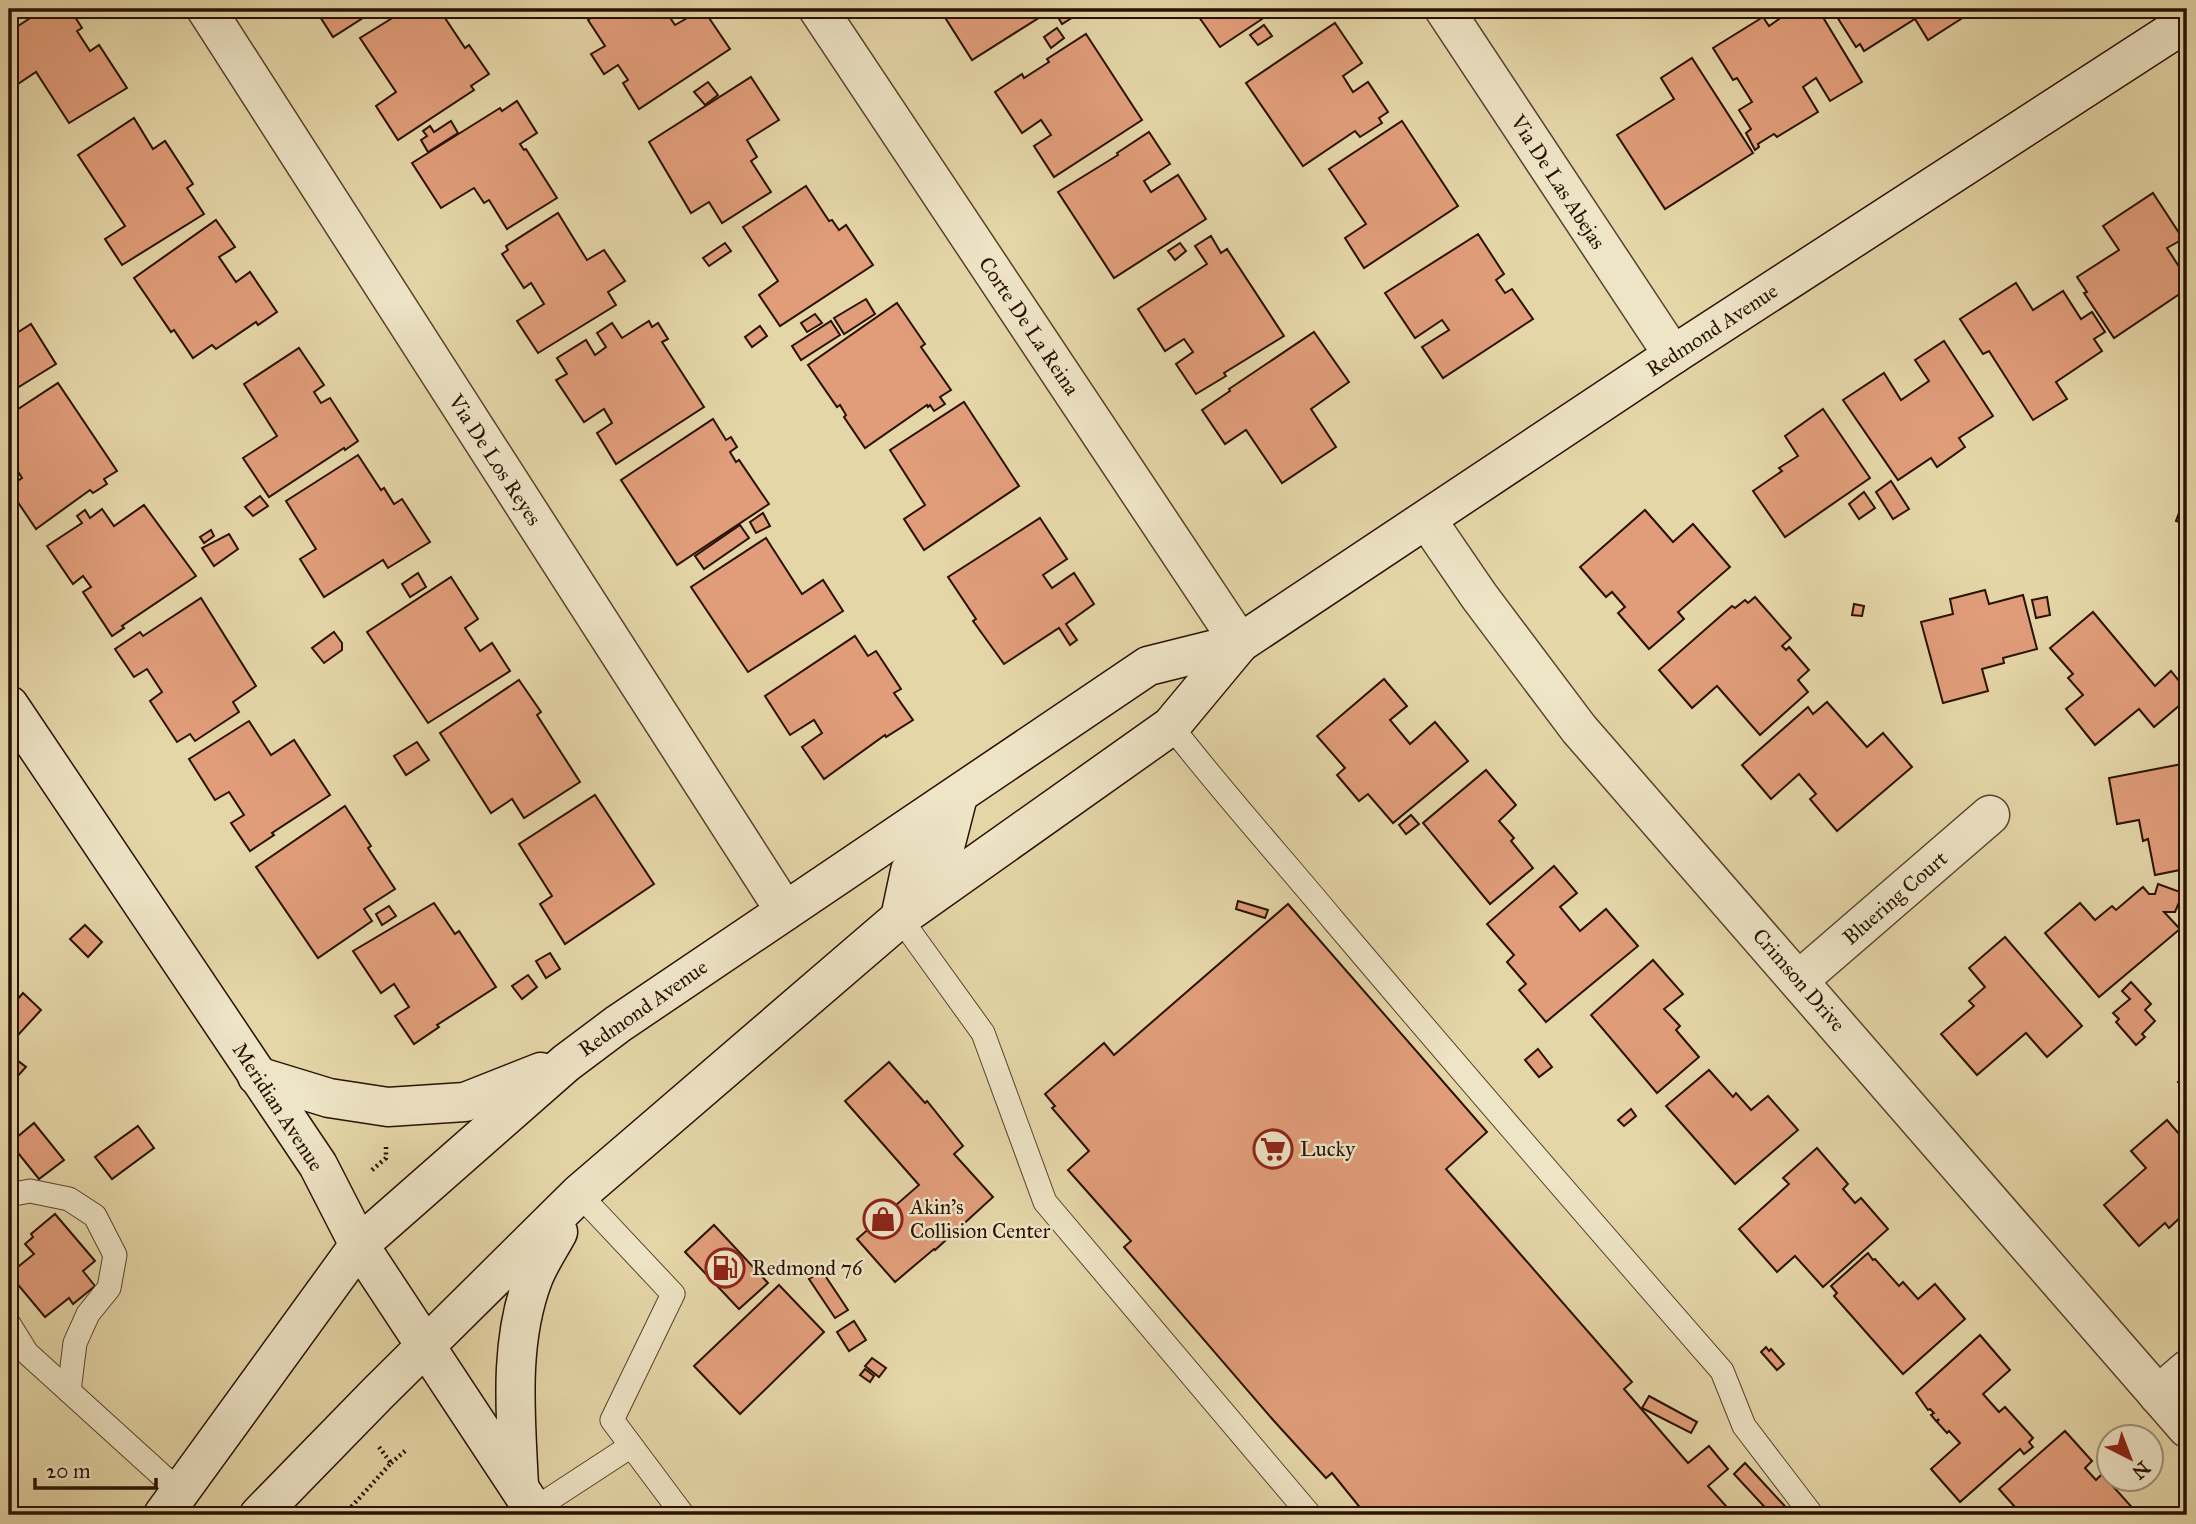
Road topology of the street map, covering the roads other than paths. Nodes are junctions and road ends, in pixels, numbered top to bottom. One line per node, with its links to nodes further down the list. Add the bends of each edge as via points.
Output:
1 (205, 9): 12 (street, Via De Los Reyes)
2 (818, 9): 7 (street, Corte De La Reina)
3 (1444, 9): 5 (street, Via De Las Abejas)
4 (2187, 22): 5 (street, Redmond Avenue)
5 (1673, 355): 6 (street, Redmond Avenue)
6 (1427, 520): 7 (street, Redmond Avenue); 14 (street, Crimson Drive, via 1579,729)
7 (1240, 643): 9 (street, Redmond Avenue); 10 (street, Redmond Avenue, via 1148,666)
8 (9, 705): 16 (street, Meridian Avenue)
9 (1171, 726): 13 (street, Redmond Avenue); 32 (lane, via 1464,1076 1722,1371 1744,1426)
10 (958, 796): 12 (street, Redmond Avenue); 13 (street, via 946,843 910,871)
11 (1990, 816): 14 (street, Bluering Court)
12 (785, 911): 15 (street, Redmond Avenue)
13 (900, 918): 17 (street, Redmond Avenue); 31 (lane, via 984,1033 1045,1202)
14 (1799, 980): 24 (street, Crimson Drive)
15 (566, 1063): 16 (street, via 465,1102 388,1107 329,1098); 19 (street, Redmond Avenue)
16 (257, 1076): 19 (street, Meridian Avenue, via 318,1165)
17 (579, 1194): 21 (street, Redmond Avenue); 26 (lane, via 673,1294 612,1420); 28 (street, via 533,1278 517,1336 516,1405)
18 (9, 1195): 23 (lane, via 30,1191 69,1199 95,1216 115,1255 109,1287 88,1314 75,1343)
19 (359, 1245): 21 (street, Meridian Avenue); 27 (street, Redmond Avenue)
20 (9, 1324): 23 (lane, via 27,1353)
21 (425, 1347): 28 (street, Meridian Avenue); 29 (street, Redmond Avenue)
22 (2187, 1370): 24 (street)
23 (69, 1391): 27 (lane)
24 (2158, 1395): 25 (street, Crimson Drive)
25 (2187, 1428)
26 (631, 1446): 28 (lane); 30 (lane)
27 (171, 1503)
28 (530, 1504)
29 (259, 1515)
30 (683, 1515)
31 (1310, 1515)
32 (1812, 1515)

